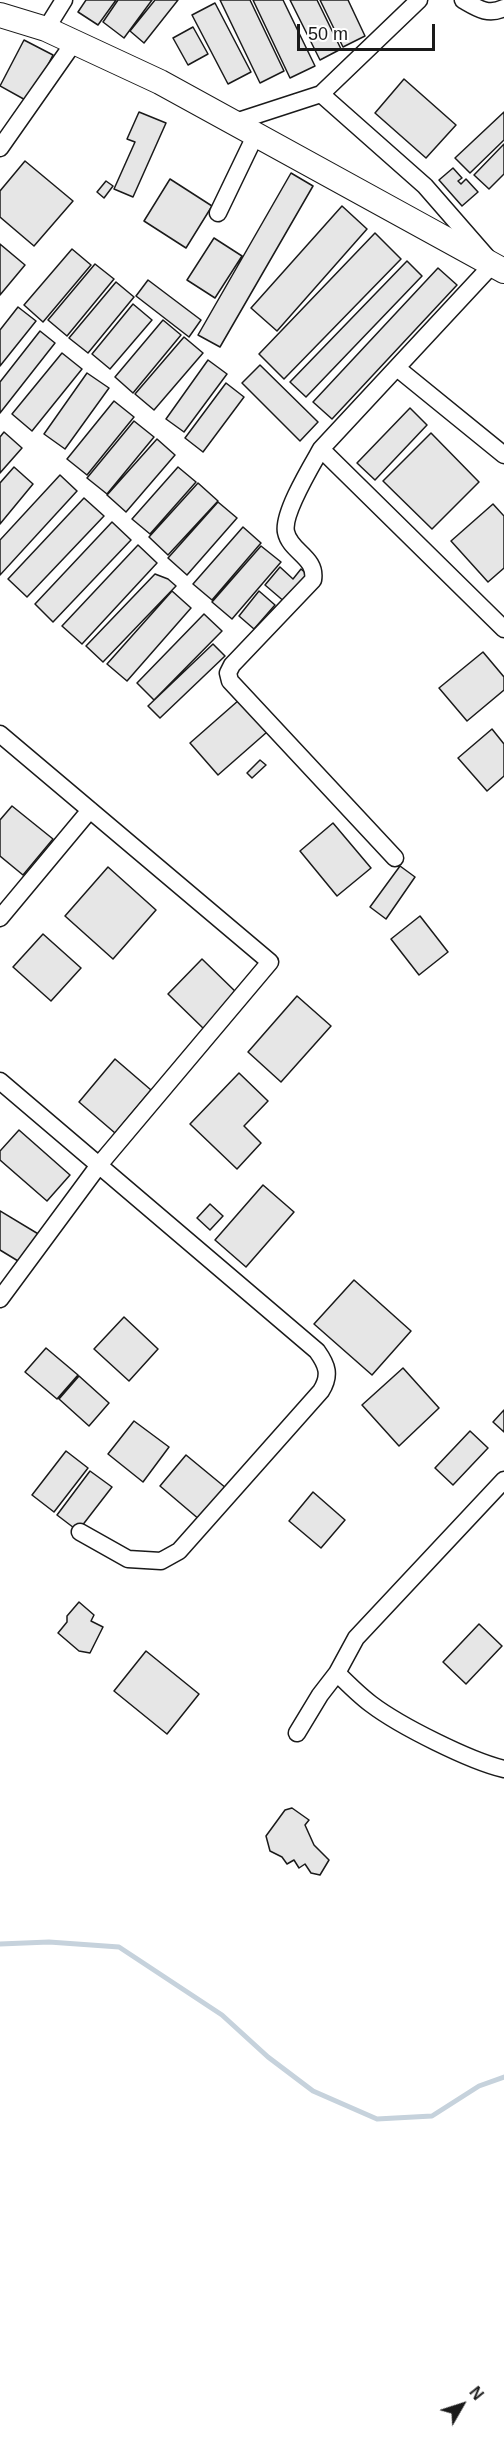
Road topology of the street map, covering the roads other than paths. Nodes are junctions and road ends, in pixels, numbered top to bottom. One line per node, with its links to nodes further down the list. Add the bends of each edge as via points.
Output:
1 (64, 0): 6 (street)
2 (419, 0): 8 (street)
3 (463, 0): 4 (street, via 486,12)
4 (504, 9)
5 (0, 15): 6 (main road)
6 (46, 29): 7 (main road)
7 (75, 41): 9 (main road); 11 (street)
8 (321, 94): 9 (street); 13 (street, via 425,186)
9 (235, 122): 10 (main road)
10 (256, 134): 12 (street); 13 (main road)
11 (0, 148)
12 (218, 213)
13 (499, 268): 14 (street)
14 (397, 368): 15 (street); 16 (street)
15 (321, 449): 17 (street); 20 (street, via 300,485 286,530 291,542 312,565 313,580 228,673 230,681)
16 (504, 455)
17 (504, 629)
18 (0, 734): 19 (street)
19 (90, 810): 21 (street); 23 (street, via 270,962)
20 (395, 858)
21 (0, 918)
22 (0, 1081): 23 (street)
23 (99, 1166): 24 (street); 26 (street, via 317,1351 326,1364 327,1376 321,1391 179,1551 161,1561 128,1559)
24 (0, 1299)
25 (504, 1480): 27 (street, via 356,1638)
26 (80, 1532)
27 (337, 1673): 28 (street); 29 (street, via 371,1704 404,1724)
28 (297, 1733)
29 (504, 1768)

